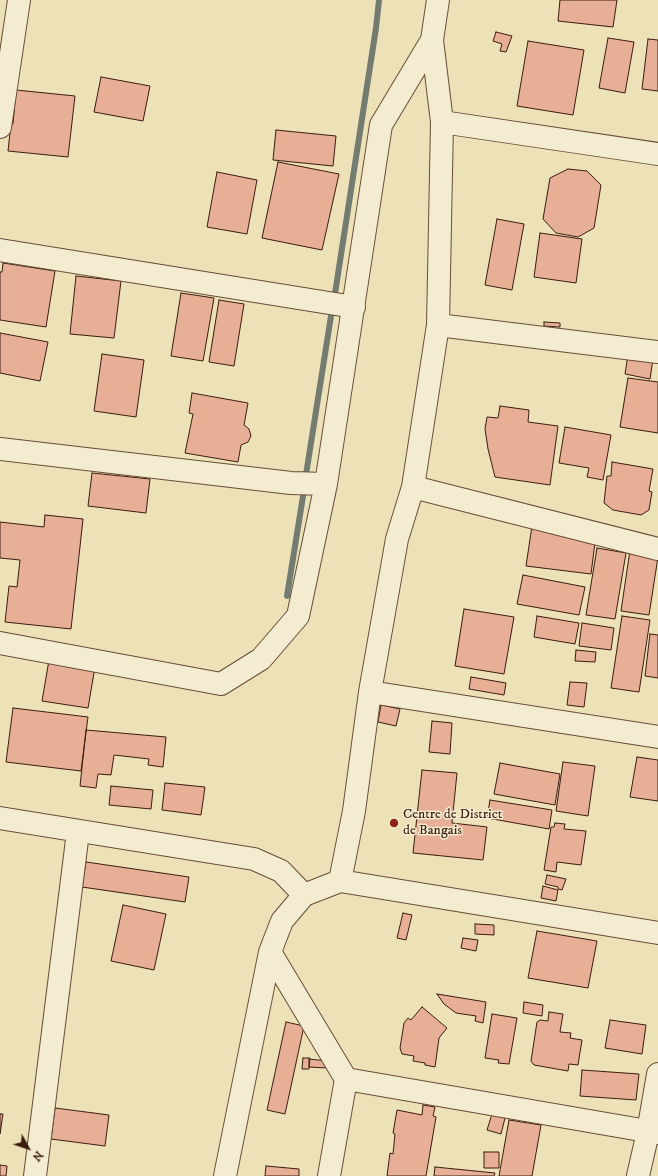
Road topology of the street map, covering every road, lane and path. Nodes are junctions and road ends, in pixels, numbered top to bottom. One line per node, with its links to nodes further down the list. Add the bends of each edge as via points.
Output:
1 (20, 0): 5 (street)
2 (438, 0): 3 (street)
3 (432, 40): 4 (street); 8 (street, via 381,125)
4 (442, 122): 6 (street); 9 (street)
5 (0, 127)
6 (658, 154)
7 (0, 250): 8 (street)
8 (354, 307): 12 (street)
9 (438, 325): 10 (street); 13 (street)
10 (658, 352)
11 (0, 449): 12 (street)
12 (326, 484): 15 (street, via 298,616 261,659 221,684)
13 (413, 487): 14 (street); 16 (street, via 396,539)
14 (658, 549)
15 (0, 643)
16 (370, 692): 17 (street); 20 (street, via 354,811)
17 (658, 737)
18 (0, 818): 19 (street)
19 (78, 832): 21 (street, via 254,859 281,870); 27 (street)
20 (340, 881): 21 (street); 22 (street)
21 (304, 895): 23 (street, via 282,920)
22 (658, 933)
23 (270, 952): 25 (street); 28 (street)
24 (658, 1074): 26 (street)
25 (346, 1079): 26 (street); 29 (street)
26 (653, 1132): 30 (street)
27 (35, 1176)
28 (225, 1176)
29 (329, 1176)
30 (638, 1176)

